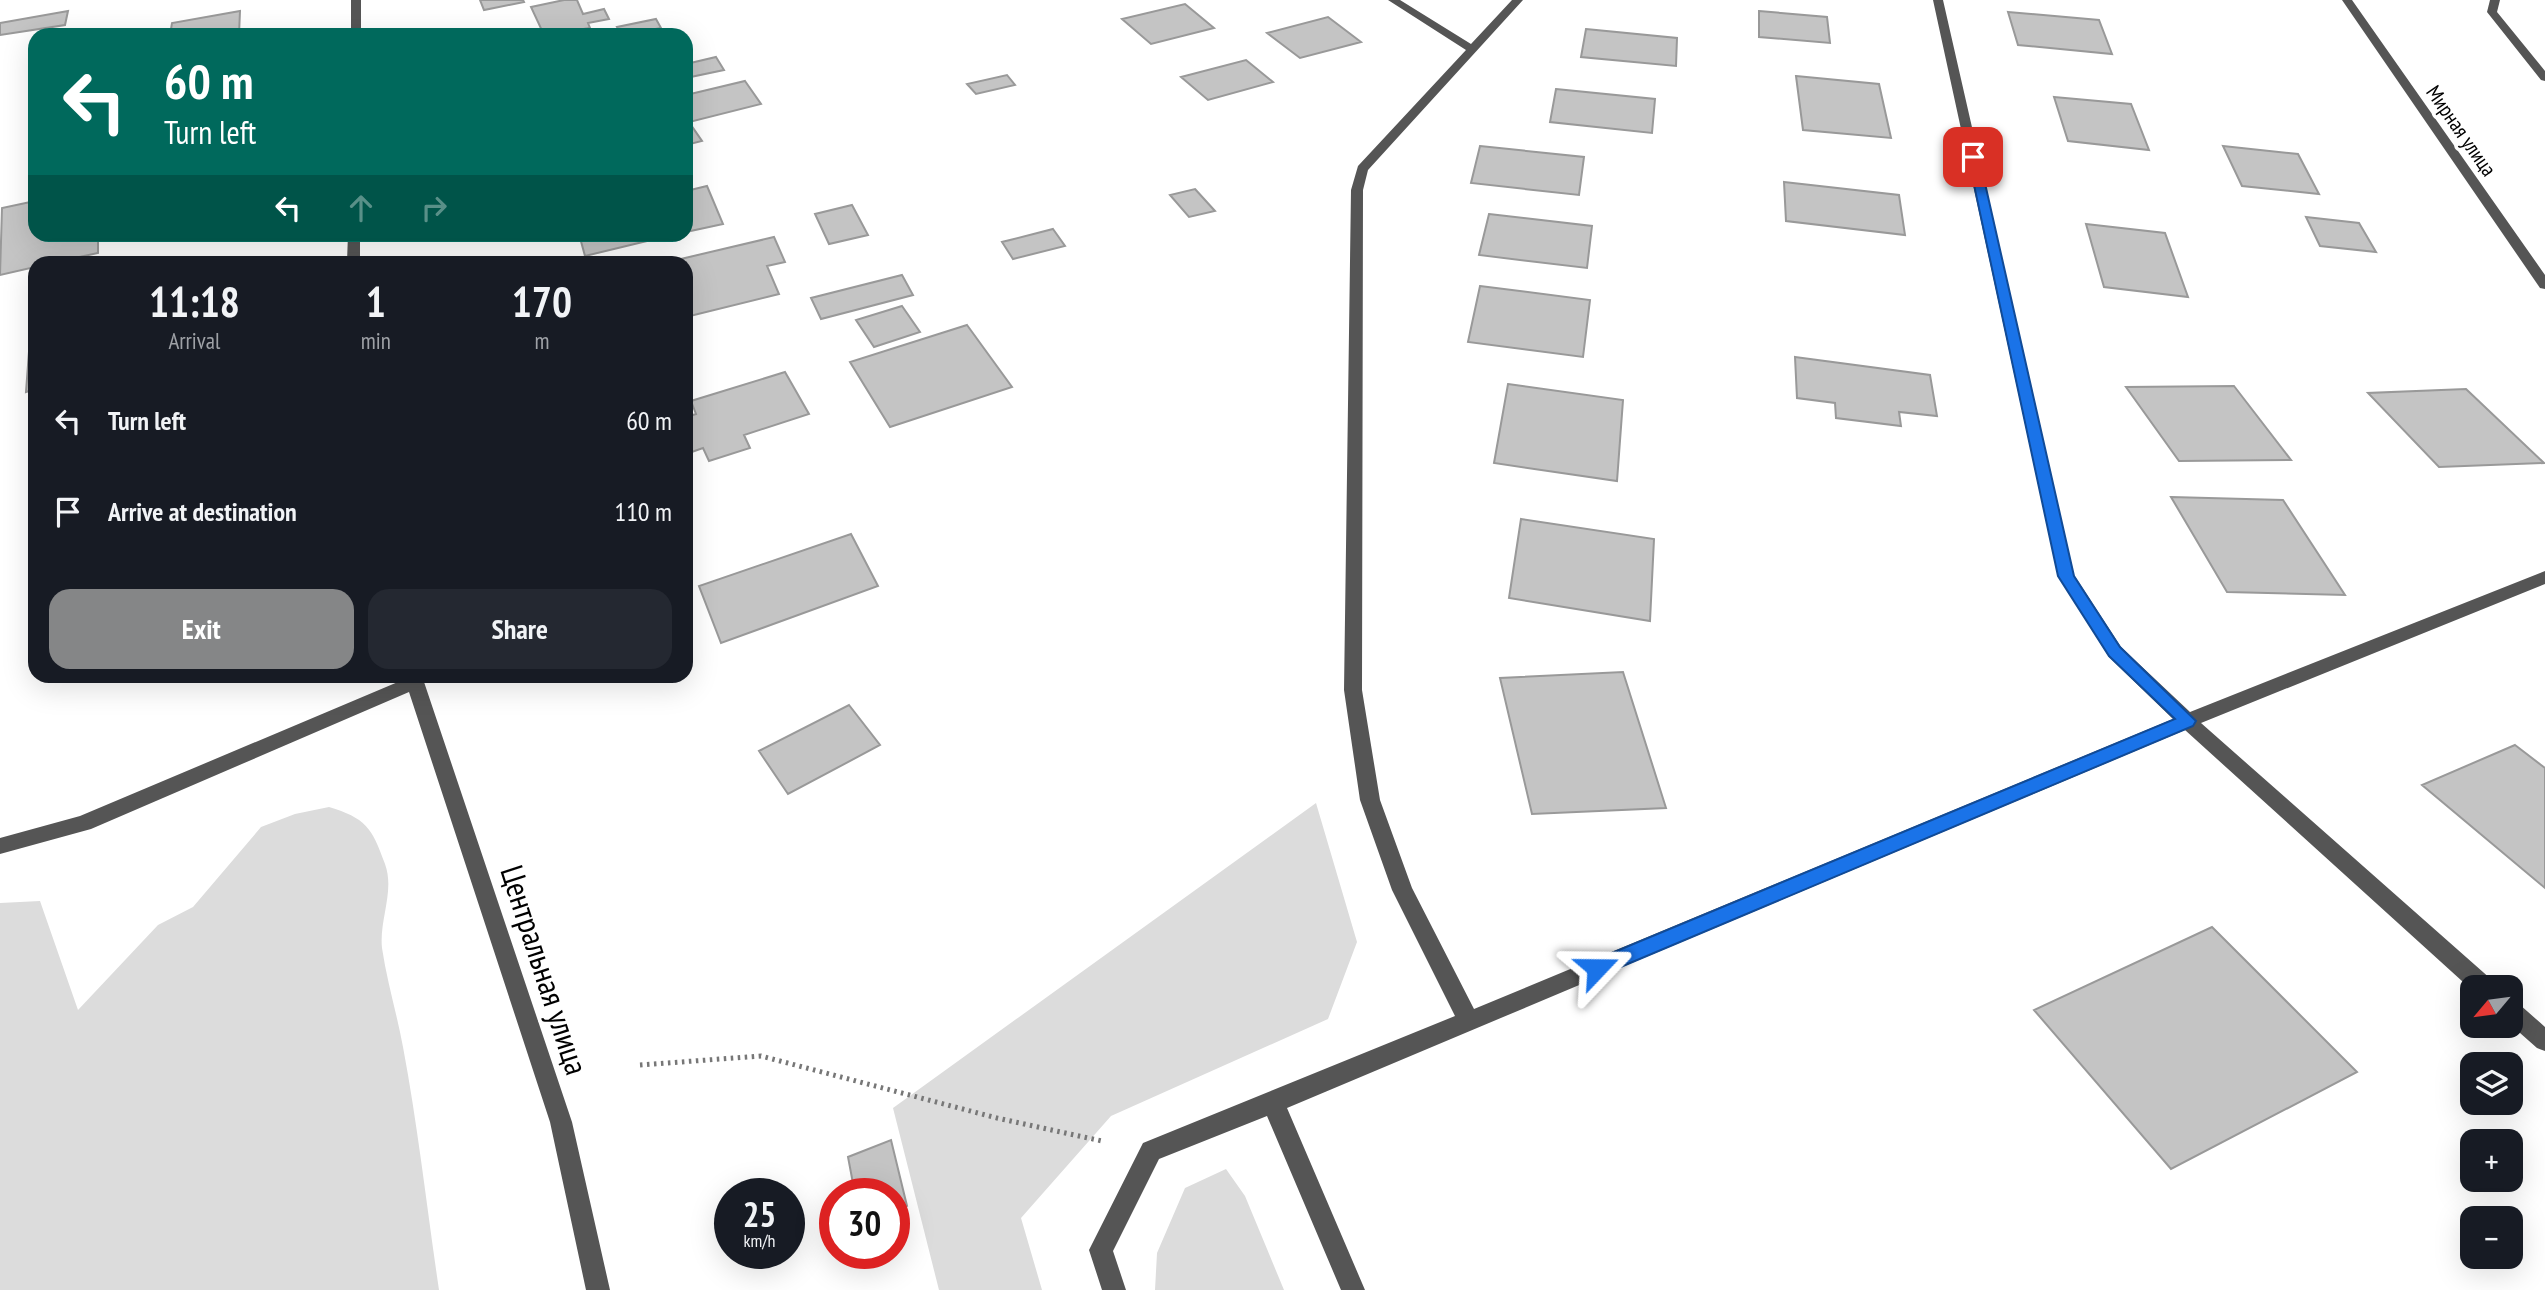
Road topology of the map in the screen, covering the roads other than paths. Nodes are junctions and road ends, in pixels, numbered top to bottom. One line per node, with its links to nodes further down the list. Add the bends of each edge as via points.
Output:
1 (356, 0): 7 (street)
2 (1393, 0): 8 (street)
3 (1518, 0): 8 (street)
4 (1938, 0): 14 (street, via 2066,576 2115,652)
5 (2347, 0): 10 (street, Мирная улица)
6 (2495, 0): 9 (street, via 2492,12)
7 (356, 28)
8 (1473, 50): 17 (street, via 1362,169 1357,190 1353,690 1370,800 1402,890)
9 (2545, 78)
10 (2545, 285)
11 (2545, 576): 14 (street)
12 (405, 683): 15 (street, via 84,823)
13 (415, 683): 21 (street, Центральная улица, via 561,1122)
14 (2187, 721): 16 (street); 17 (street)
15 (0, 846)
16 (2471, 975)
17 (1469, 1021): 20 (street)
18 (2524, 1022): 19 (street)
19 (2545, 1041)
20 (1273, 1103): 22 (street, via 1151,1151 1101,1250); 23 (street)
21 (598, 1290)
22 (1114, 1290)
23 (1353, 1290)

